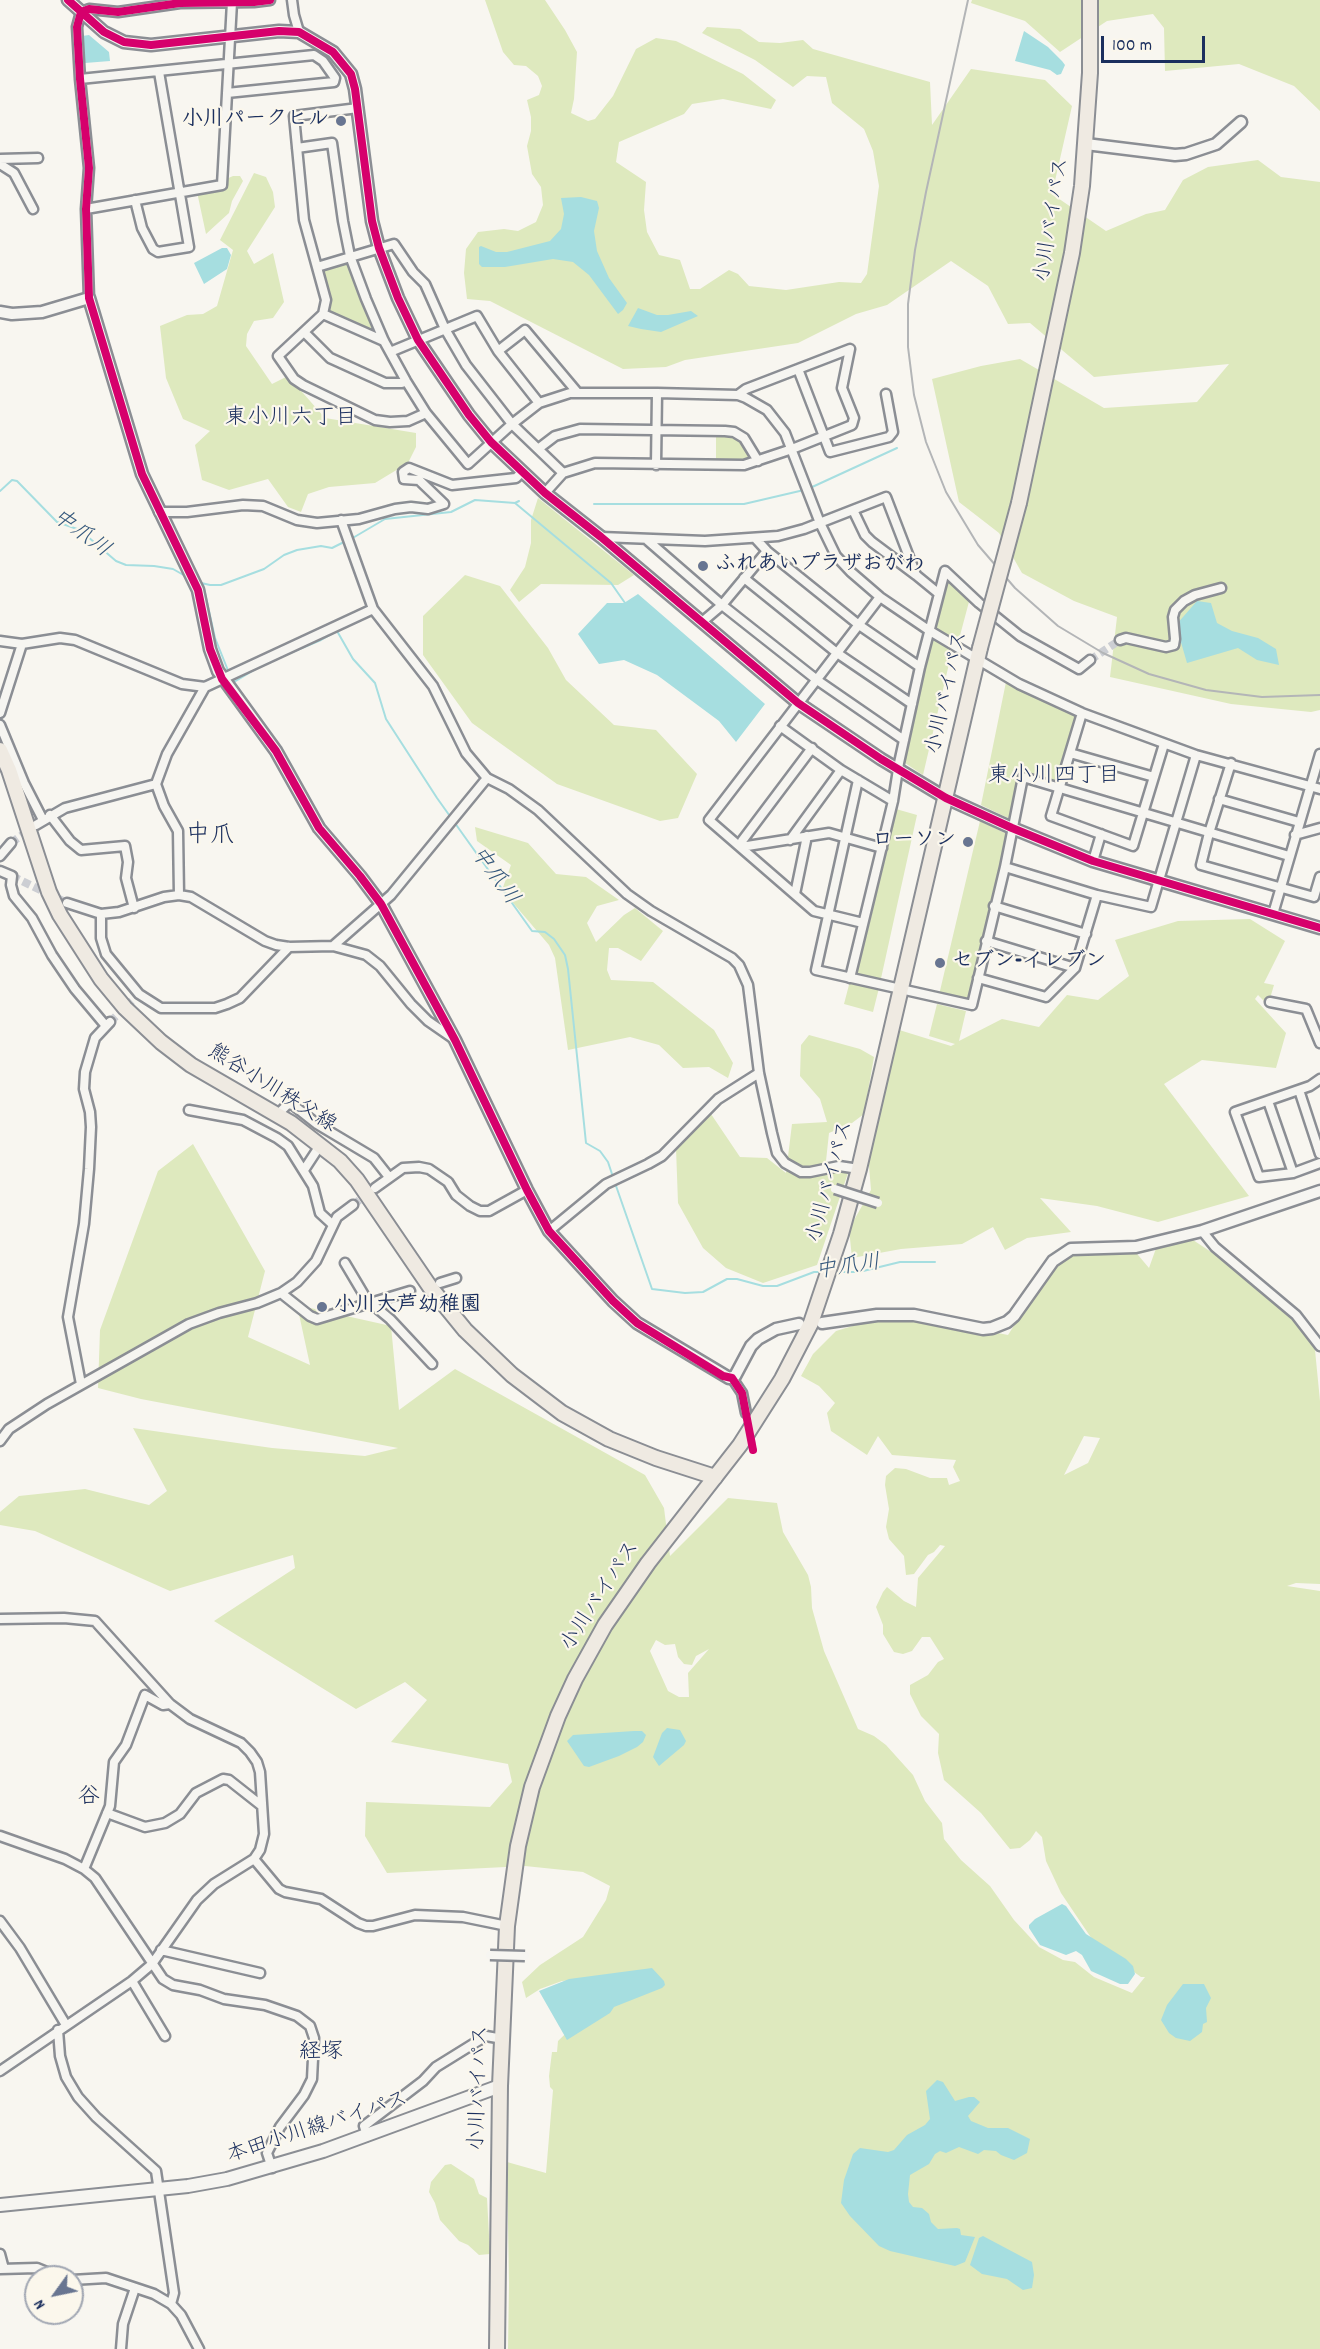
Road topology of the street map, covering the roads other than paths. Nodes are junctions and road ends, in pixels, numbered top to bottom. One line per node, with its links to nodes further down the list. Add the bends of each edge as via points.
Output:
1 (68, 0): 6 (street)
2 (270, 0): 5 (street)
3 (292, 0): 7 (street)
4 (1090, 0): 15 (main road, 小川バイパス)
5 (232, 2): 6 (street); 8 (street)
6 (81, 12): 8 (street, via 104,32 124,42 151,45); 11 (street)
7 (299, 33): 8 (street); 13 (street, via 322,44 342,62 351,74)
8 (230, 36): 9 (street)
9 (229, 64): 10 (street); 12 (street); 12 (street, via 314,55 335,78 334,82)
10 (159, 72): 11 (street); 19 (street)
11 (80, 79): 22 (street, via 89,168)
12 (227, 93): 19 (street, via 222,185)
13 (358, 108): 16 (street, via 294,116); 23 (street)
14 (1241, 122): 15 (street, via 1216,144 1186,154)
15 (1086, 144): 76 (main road, 小川バイパス, bridge, via 1076,230 1060,314 1019,503)
16 (297, 148): 24 (street, via 332,143); 25 (street, via 304,220)
17 (38, 158): 18 (street)
18 (0, 161): 21 (street, via 14,173)
19 (181, 192): 20 (street); 20 (street, via 189,247 158,252 153,249 141,228)
20 (135, 200): 22 (street)
21 (33, 209)
22 (86, 209): 26 (street)
23 (379, 248): 24 (street); 29 (street, via 394,244 424,284); 31 (street)
24 (350, 256): 25 (street); 32 (street)
25 (317, 267): 28 (street, via 326,300)
26 (89, 298): 27 (street, via 42,312); 55 (street, via 142,474)
27 (0, 312)
28 (323, 314): 30 (street); 32 (street)
29 (445, 329): 31 (street); 33 (street, via 477,316); 43 (street, via 466,365)
30 (305, 333): 36 (street, via 330,358 351,368 385,383); 42 (street, via 278,356 303,385 375,420 408,421)
31 (418, 340): 34 (street); 46 (street)
32 (384, 341): 34 (street)
33 (498, 351): 37 (street, via 525,330); 41 (street)
34 (390, 352): 36 (street)
35 (798, 369): 40 (street); 45 (street); 45 (street, via 850,349 842,388 854,418 852,425)
36 (406, 381): 42 (street)
37 (578, 392): 38 (street); 41 (street)
38 (657, 393): 40 (street); 44 (street)
39 (886, 394): 45 (street, via 893,432 889,437 831,453)
40 (738, 395): 48 (street, via 767,410)
41 (539, 403): 43 (street)
42 (426, 413): 46 (street, via 468,464)
43 (512, 424): 46 (street); 47 (street)
44 (656, 429): 47 (street, via 567,431); 49 (street, via 734,432 744,438); 50 (street)
45 (823, 437): 48 (street)
46 (491, 442): 51 (street)
47 (538, 449): 52 (street)
48 (792, 449): 49 (street); 57 (street)
49 (758, 461): 50 (street, via 744,465)
50 (656, 465): 52 (street, via 595,463)
51 (522, 472): 53 (street); 56 (street, via 516,478 452,486 409,468 403,472 404,478 419,480 444,504)
52 (563, 473): 53 (street)
53 (545, 493): 58 (street)
54 (854, 510): 57 (street); 62 (street, via 872,542); 62 (street, via 886,497)
55 (159, 512): 56 (street, via 187,513 243,505 263,506 297,520); 79 (street, via 198,590 210,649)
56 (341, 520): 68 (street)
57 (820, 523): 60 (street); 66 (street, via 836,556)
58 (601, 537): 59 (street); 69 (street)
59 (646, 538): 60 (street); 67 (street)
60 (756, 539): 61 (street)
61 (766, 551): 63 (street); 70 (street)
62 (916, 575): 65 (street)
63 (744, 578): 67 (street); 75 (street)
64 (1221, 588): 72 (street, via 1195,595 1175,610 1174,645)
65 (938, 593): 71 (street); 77 (street, via 945,571 1020,636 1080,669)
66 (880, 597): 70 (street); 71 (street)
67 (722, 605): 69 (street); 80 (street)
68 (373, 609): 79 (street); 99 (street, via 433,686 466,753)
69 (702, 622): 82 (street)
70 (859, 625): 75 (street); 78 (street)
71 (930, 632): 76 (street); 78 (street)
72 (1120, 640)
73 (0, 641): 74 (street)
74 (22, 644): 81 (street, via 60,638 75,640 182,684); 84 (street)
75 (837, 653): 80 (street); 83 (street)
76 (979, 654): 85 (street, via 1019,684); 105 (main road, 小川バイパス)
77 (1090, 660)
78 (920, 667): 83 (street)
79 (222, 679): 81 (street); 136 (street, via 276,751 319,828)
80 (817, 680): 82 (street); 88 (street)
81 (205, 687): 101 (street, via 167,754)
82 (798, 703): 87 (street); 97 (street)
83 (912, 704): 88 (street)
84 (0, 713)
85 (1082, 713): 89 (street); 92 (street)
86 (0, 725): 109 (street)
87 (780, 726): 90 (street); 121 (street, via 709,820)
88 (904, 740): 97 (street)
89 (1164, 744): 94 (street); 98 (street)
90 (812, 748): 96 (street); 121 (street)
91 (0, 750): 162 (main road, 熊谷小川秩父線, via 49,892 101,979 124,1008 161,1042)
92 (1070, 753): 98 (street); 103 (street)
93 (1320, 754): 102 (street)
94 (1196, 755): 95 (street); 111 (street)
95 (1231, 763): 102 (street); 106 (street)
96 (841, 770): 100 (street); 119 (street)
97 (899, 770): 105 (street); 107 (street)
98 (1154, 777): 108 (street)
99 (487, 778): 136 (street); 157 (street, via 538,810 627,894 739,965 748,985)
100 (858, 780): 107 (street); 118 (street)
101 (156, 784): 109 (street, via 82,803); 132 (street, via 178,831)
102 (1310, 786): 104 (street); 110 (street)
103 (1059, 787): 108 (street); 112 (street, via 1023,777); 115 (street, via 1051,816)
104 (1320, 789)
105 (946, 798): 112 (street); 151 (main road, 小川バイパス)
106 (1219, 799): 110 (street); 114 (street)
107 (893, 801): 122 (street)
108 (1142, 813): 111 (street); 115 (street, via 1133,846)
109 (43, 820): 138 (street, via 81,849 125,846 126,878)
110 (1299, 822): 117 (street)
111 (1175, 823): 114 (street); 129 (street)
112 (1012, 828): 125 (street); 126 (street)
113 (1320, 828): 117 (street)
114 (1209, 833): 124 (street); 130 (street, via 1201,865)
115 (1101, 834): 125 (street)
116 (807, 836): 118 (street, via 829,833); 119 (street); 131 (street)
117 (1296, 836): 124 (street)
118 (844, 838): 122 (street); 141 (street)
119 (790, 840): 121 (street)
120 (11, 843): 123 (street)
121 (741, 847): 131 (street)
122 (882, 849): 142 (street)
123 (0, 856)
124 (1289, 856): 130 (street)
125 (1093, 861): 129 (street)
126 (1005, 867): 133 (street); 137 (street)
127 (0, 871): 190 (street, via 12,876 14,896 32,918 75,990 108,1024 95,1038 85,1072 91,1127 89,1169 68,1317)
128 (1320, 877): 134 (street)
129 (1159, 881): 133 (street, via 1151,907); 140 (street)
130 (1280, 889): 134 (street); 140 (street)
131 (795, 894): 141 (street, via 814,911)
132 (179, 895): 138 (street); 147 (street, via 198,900 265,941)
133 (1097, 895): 144 (street)
134 (1317, 898)
135 (67, 903): 139 (street)
136 (381, 904): 146 (street); 155 (street)
137 (994, 906): 144 (street); 145 (street)
138 (134, 908): 139 (street)
139 (101, 914): 152 (street, via 106,954)
140 (1273, 914): 143 (street)
141 (827, 915): 142 (street); 149 (street, via 816,970)
142 (863, 923): 149 (street)
143 (1320, 928)
144 (1086, 934): 148 (street)
145 (987, 941): 148 (street); 150 (street)
146 (333, 946): 147 (street); 155 (street, via 373,960 411,1004)
147 (289, 947): 152 (street, via 240,998 215,1008 161,1008)
148 (1075, 968): 150 (street, via 1046,997)
149 (850, 978): 151 (street)
150 (978, 978): 151 (street, via 972,1005)
151 (900, 990): 166 (main road, 小川バイパス)
152 (140, 994): 153 (street)
153 (132, 1001)
154 (1270, 1002): 156 (street, via 1306,1009)
155 (455, 1040): 172 (street)
156 (1320, 1043)
157 (759, 1073): 166 (street, via 777,1153 785,1163 801,1172 839,1166); 178 (street, via 718,1099 662,1156 606,1184)
158 (1320, 1079): 159 (street)
159 (1299, 1090): 160 (street); 164 (street)
160 (1268, 1101): 168 (street); 168 (street, via 1235,1112 1259,1177)
161 (189, 1110): 167 (street, via 250,1123 288,1146)
162 (277, 1115): 163 (main road, 熊谷小川秩父線); 169 (street, via 288,1104 293,1105 374,1158)
163 (321, 1144): 167 (street); 193 (main road, 熊谷小川秩父線, via 357,1180 430,1287 465,1329 512,1375 562,1413 609,1439)
164 (1320, 1154)
165 (1320, 1163): 168 (street)
166 (859, 1169): 193 (main road, 小川バイパス, via 811,1323 761,1413)
167 (304, 1170): 176 (street, via 320,1213)
168 (1293, 1173)
169 (389, 1178): 170 (street); 172 (street, via 403,1168 429,1168 448,1182 456,1195 480,1211 498,1208)
170 (375, 1188)
171 (834, 1189): 174 (street, bridge)
172 (527, 1190): 178 (street)
173 (1320, 1191): 177 (street)
174 (878, 1203)
175 (353, 1205): 176 (street)
176 (332, 1224): 183 (street, via 316,1261)
177 (1202, 1231): 185 (street, via 1136,1247 1060,1254 1014,1316 992,1328 902,1314); 187 (street, via 1215,1247 1296,1315)
178 (549, 1232): 189 (street, via 637,1323)
179 (345, 1263): 184 (street)
180 (456, 1278): 181 (street)
181 (440, 1282)
182 (410, 1291): 184 (street)
183 (281, 1293): 184 (street, via 317,1319); 190 (street, via 189,1324)
184 (369, 1302): 188 (street)
185 (822, 1323)
186 (799, 1324): 189 (street, via 776,1329 758,1339)
187 (1320, 1346)
188 (432, 1364)
189 (732, 1378): 191 (street, via 742,1394)
190 (81, 1384): 192 (street, via 9,1429)
191 (746, 1413)
192 (0, 1441)
193 (715, 1477): 202 (main road, 小川バイパス, via 623,1597 567,1697 523,1819)
194 (0, 1619): 195 (street, via 95,1621)
195 (170, 1704): 196 (street, via 190,1719 241,1743 250,1752 260,1772); 197 (street, via 163,1705 145,1695 126,1745 114,1762)
196 (262, 1806): 197 (street, via 223,1779 196,1793 180,1814 165,1823 145,1827); 199 (street, via 263,1842)
197 (107, 1813): 200 (street)
198 (0, 1836): 200 (street)
199 (255, 1859): 202 (street, via 279,1889 321,1899 366,1926 415,1915 463,1917); 203 (street, via 196,1900)
200 (84, 1869): 206 (street, via 104,1887)
201 (0, 1921): 209 (street, via 20,1948)
202 (507, 1926): 211 (main road, 小川バイパス)
203 (161, 1950): 206 (street); 207 (street)
204 (490, 1955): 205 (street, bridge)
205 (525, 1956)
206 (152, 1964): 208 (street); 215 (street, via 163,1979 173,1984 224,1999 266,2005 297,2016 310,2026 314,2038 312,2079 267,2153)
207 (260, 1973)
208 (132, 1981): 209 (street); 210 (street)
209 (62, 2027): 212 (street); 216 (street, via 60,2056 66,2077 96,2117 156,2171)
210 (165, 2036)
211 (503, 2039): 213 (main road, 小川バイパス); 214 (street, via 486,2037 436,2067 364,2126)
212 (0, 2070)
213 (500, 2086): 214 (main road, 本田小川線バイパス); 226 (main road, 小川バイパス)
214 (367, 2136): 215 (main road, 本田小川線バイパス)
215 (272, 2168): 216 (main road, 本田小川線バイパス)
216 (159, 2189): 217 (main road, 本田小川線バイパス); 223 (street, via 174,2293)
217 (0, 2205)
218 (0, 2254): 220 (street)
219 (24, 2268): 220 (street)
220 (2, 2269)
221 (84, 2279): 222 (street, via 106,2278)
222 (135, 2288): 223 (street); 224 (street, via 123,2324)
223 (171, 2304): 225 (street, via 190,2328)
224 (122, 2349)
225 (199, 2349)
226 (497, 2349)

